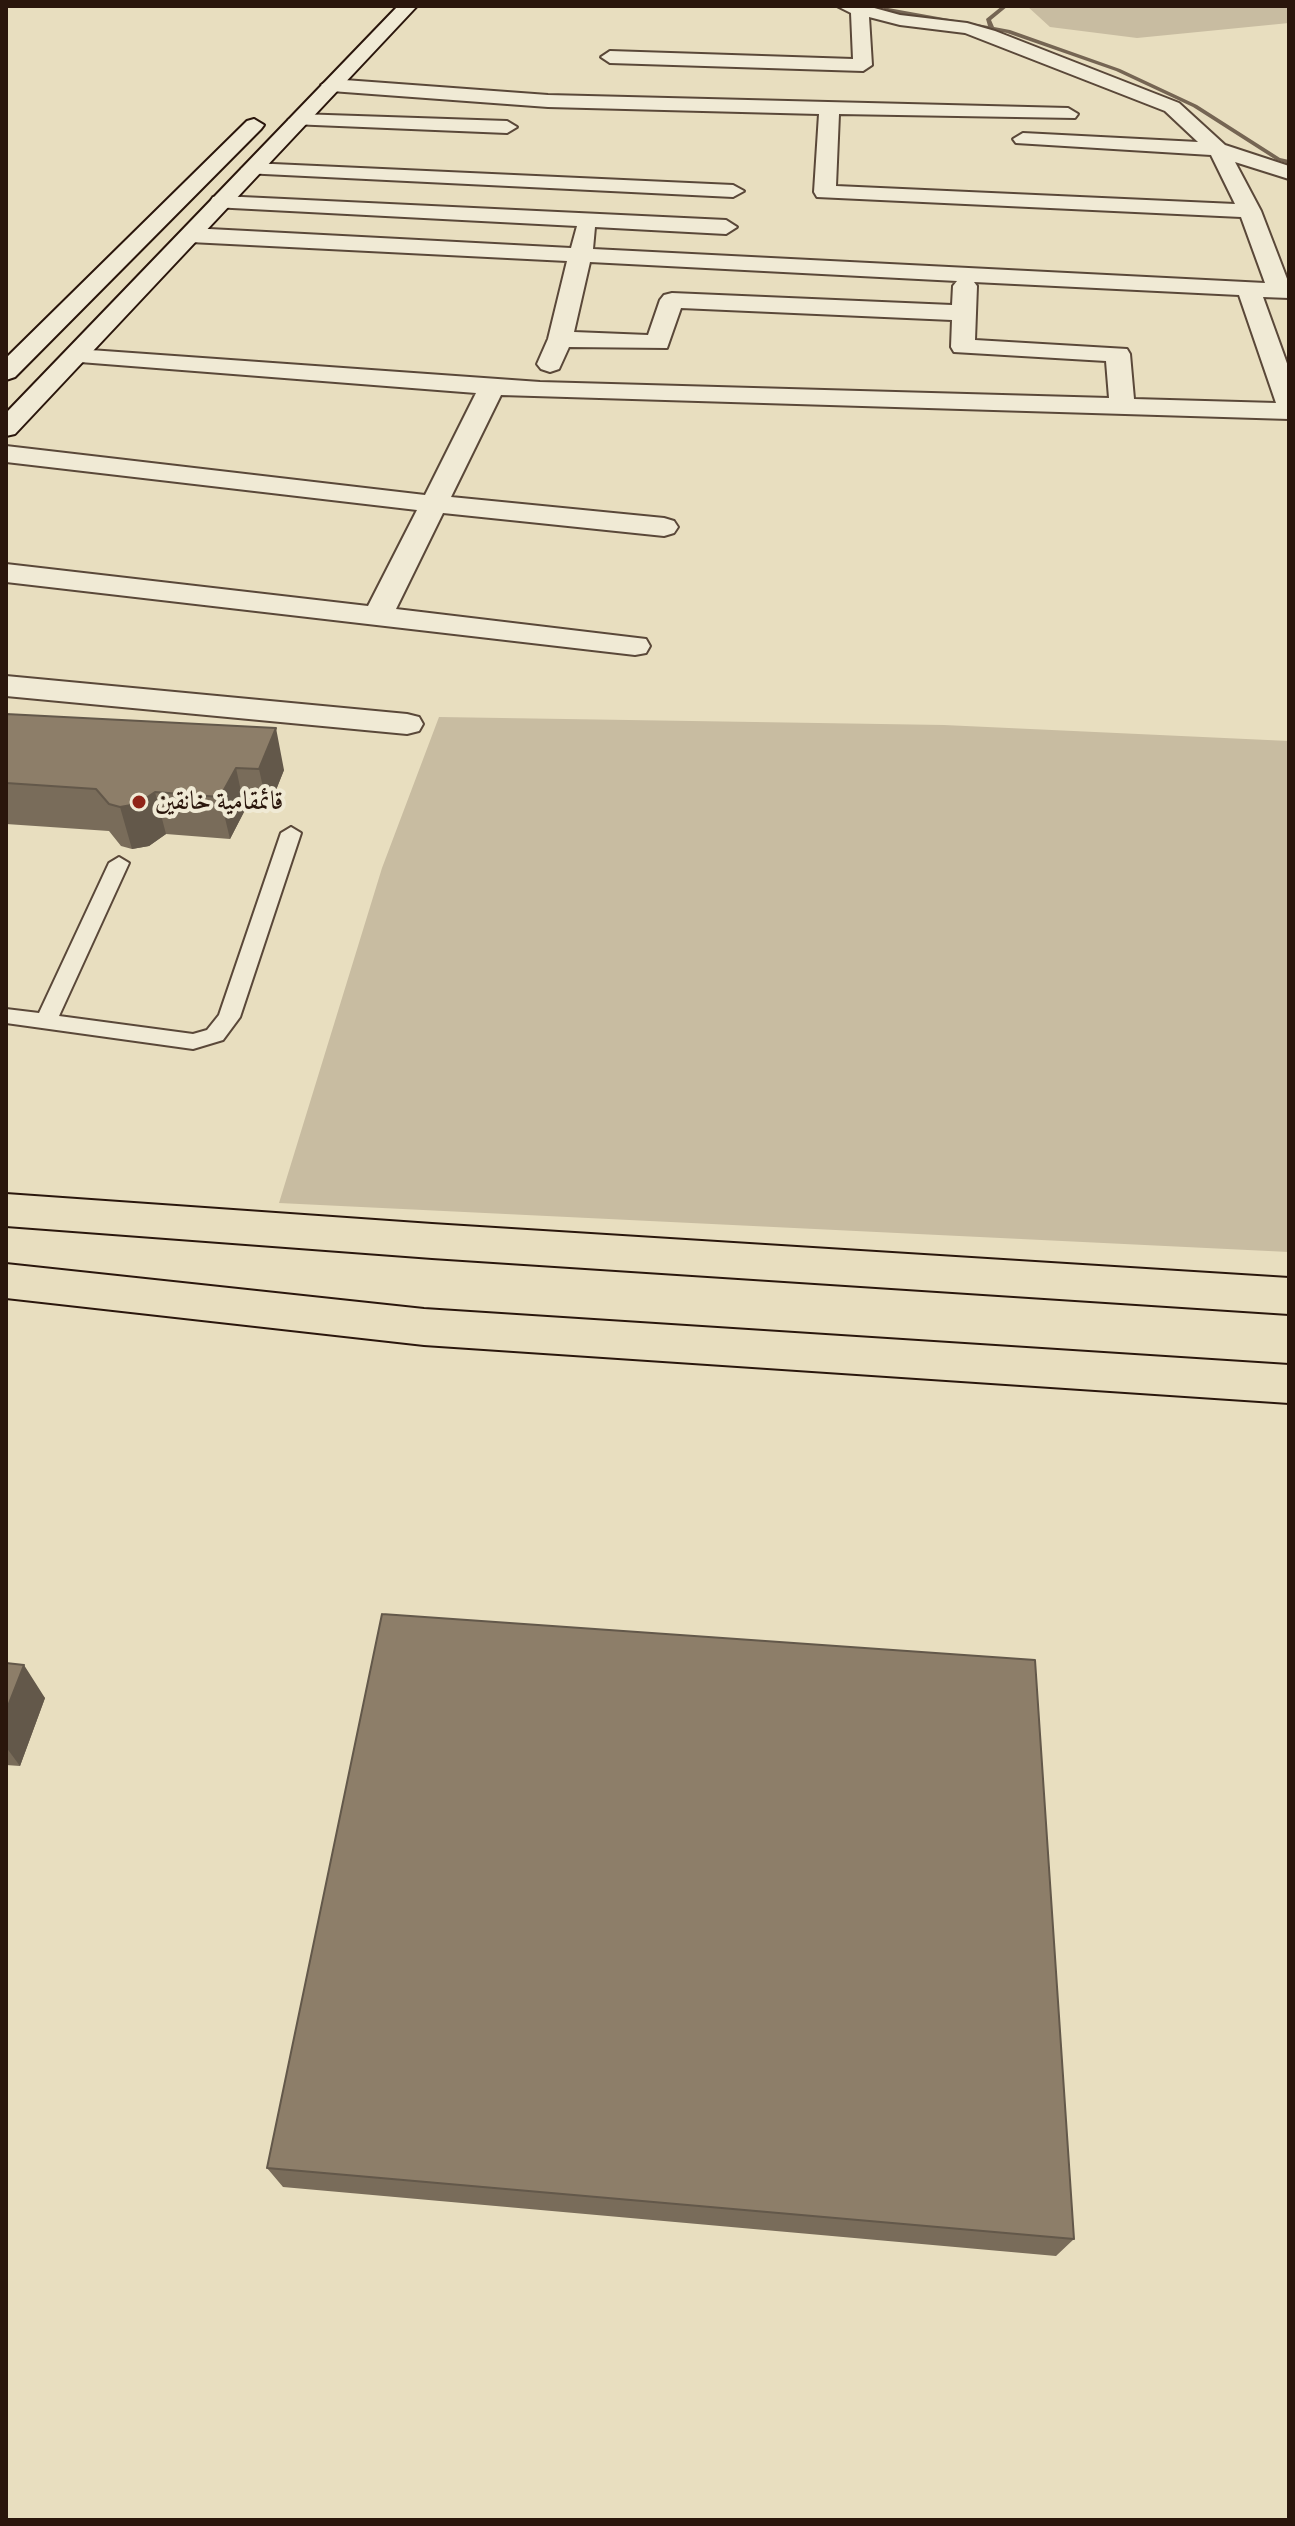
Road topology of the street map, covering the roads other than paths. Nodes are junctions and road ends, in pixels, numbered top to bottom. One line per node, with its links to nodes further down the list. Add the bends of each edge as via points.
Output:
1 (408, 6): 4 (street)
2 (853, 8): 3 (street, via 863,65); 10 (street, via 989,35 1172,107)
3 (610, 57)
4 (328, 88): 5 (street); 7 (street)
5 (292, 107): 7 (street); 11 (street); 26 (street)
6 (829, 107): 7 (street); 8 (street); 15 (street, via 837,130 825,192)
7 (540, 114)
8 (1068, 114)
9 (995, 138): 10 (street)
10 (1218, 149): 12 (street); 15 (street)
11 (251, 169): 13 (street); 14 (street)
12 (1289, 173)
13 (733, 191)
14 (221, 202): 16 (street); 18 (street)
15 (1250, 211): 22 (street)
16 (588, 220): 17 (street); 19 (street)
17 (726, 227)
18 (190, 235): 19 (street); 25 (street)
19 (579, 256): 20 (street); 24 (street)
20 (965, 275): 21 (street); 23 (street)
21 (1248, 289): 22 (street); 29 (street)
22 (1284, 291)
23 (964, 313): 24 (street, via 672,300 658,343); 30 (street, via 963,347 1118,354)
24 (560, 339): 28 (street)
25 (76, 356): 27 (street); 32 (street)
26 (6, 372)
27 (492, 387): 28 (street); 34 (street)
28 (540, 390): 30 (street)
29 (1289, 404)
30 (1122, 406): 31 (street)
31 (1289, 411)
32 (6, 428)
33 (6, 454): 34 (street)
34 (434, 504): 35 (street); 37 (street)
35 (664, 527)
36 (6, 573): 37 (street)
37 (378, 616): 38 (street)
38 (635, 646)
39 (6, 686): 40 (street)
40 (407, 724)
41 (291, 833): 44 (lane, via 229,1017 215,1035 193,1042)
42 (119, 863): 44 (lane)
43 (6, 1016): 44 (lane)
44 (45, 1023)
45 (6, 1210): 47 (main road)
46 (6, 1281): 48 (main road, via 424,1327)
47 (1289, 1296)
48 (1289, 1384)

